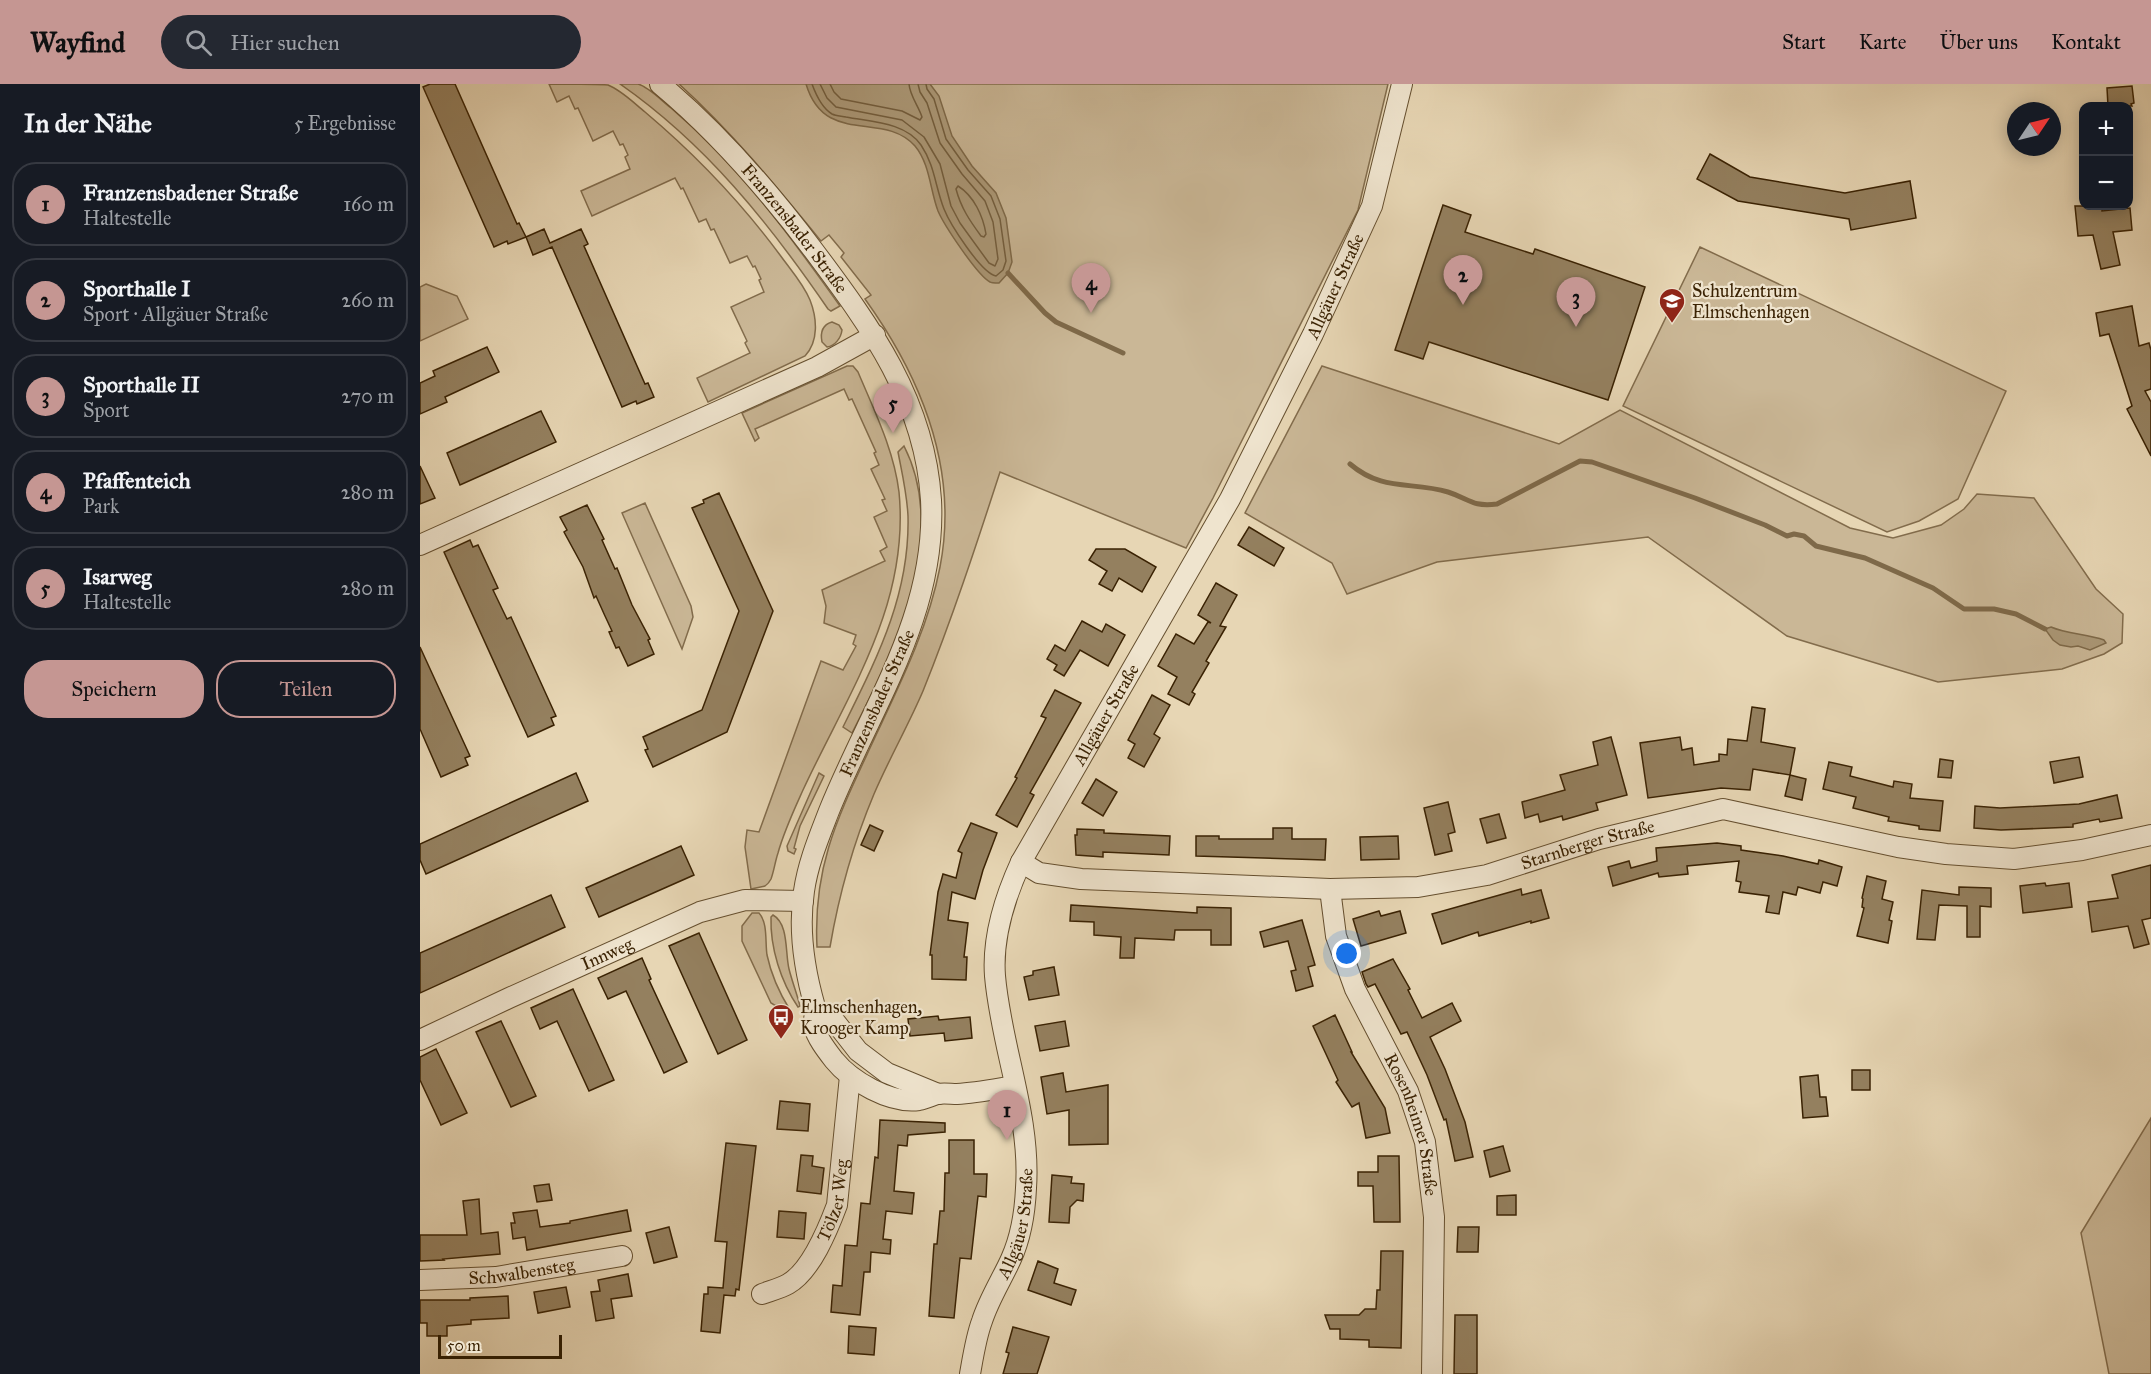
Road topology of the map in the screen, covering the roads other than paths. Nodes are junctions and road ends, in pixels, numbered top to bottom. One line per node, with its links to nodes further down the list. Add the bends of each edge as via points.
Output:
1 (660, 84): 3 (street, Franzensbader Straße, via 718,137 763,186)
2 (1402, 84): 6 (street, Allgäuer Straße, via 1372,206 1313,334 1230,499)
3 (874, 335): 4 (street, via 817,367); 8 (street, Franzensbader Straße, via 900,381 924,451 931,501 928,561 912,628 813,851)
4 (420, 545)
5 (2151, 835): 7 (street, Starnberger Straße, via 2014,859 1898,847 1723,809 1599,839 1486,875 1418,886)
6 (1021, 862): 7 (street, Starnberger Straße, via 1040,873 1081,879); 12 (street, Allgäuer Straße, via 998,927 995,974)
7 (1330, 889): 18 (street, Rosenheimer Straße, via 1336,936 1354,989 1408,1091 1425,1142 1434,1217)
8 (803, 901): 9 (street, Franzensbader Straße, via 803,955); 10 (street, Innweg, via 745,900 700,912)
9 (816, 1011): 11 (street, Franzensbader Straße, via 814,1026 826,1050); 13 (street, Franzensbader Straße, via 832,1019 858,1051 887,1073)
10 (420, 1040)
11 (850, 1076): 13 (street, Franzensbader Straße, via 899,1099 920,1100); 16 (street, Tölzer Weg, via 837,1205 829,1225 804,1271 789,1284)
12 (1015, 1086): 13 (street, Franzensbader Straße); 17 (street, Allgäuer Straße, via 1026,1147 1024,1206 1012,1256 982,1321)
13 (938, 1094)
14 (622, 1256): 15 (street, Schwalbensteg, via 496,1277)
15 (420, 1280)
16 (762, 1294)
17 (970, 1374)
18 (1432, 1374)

